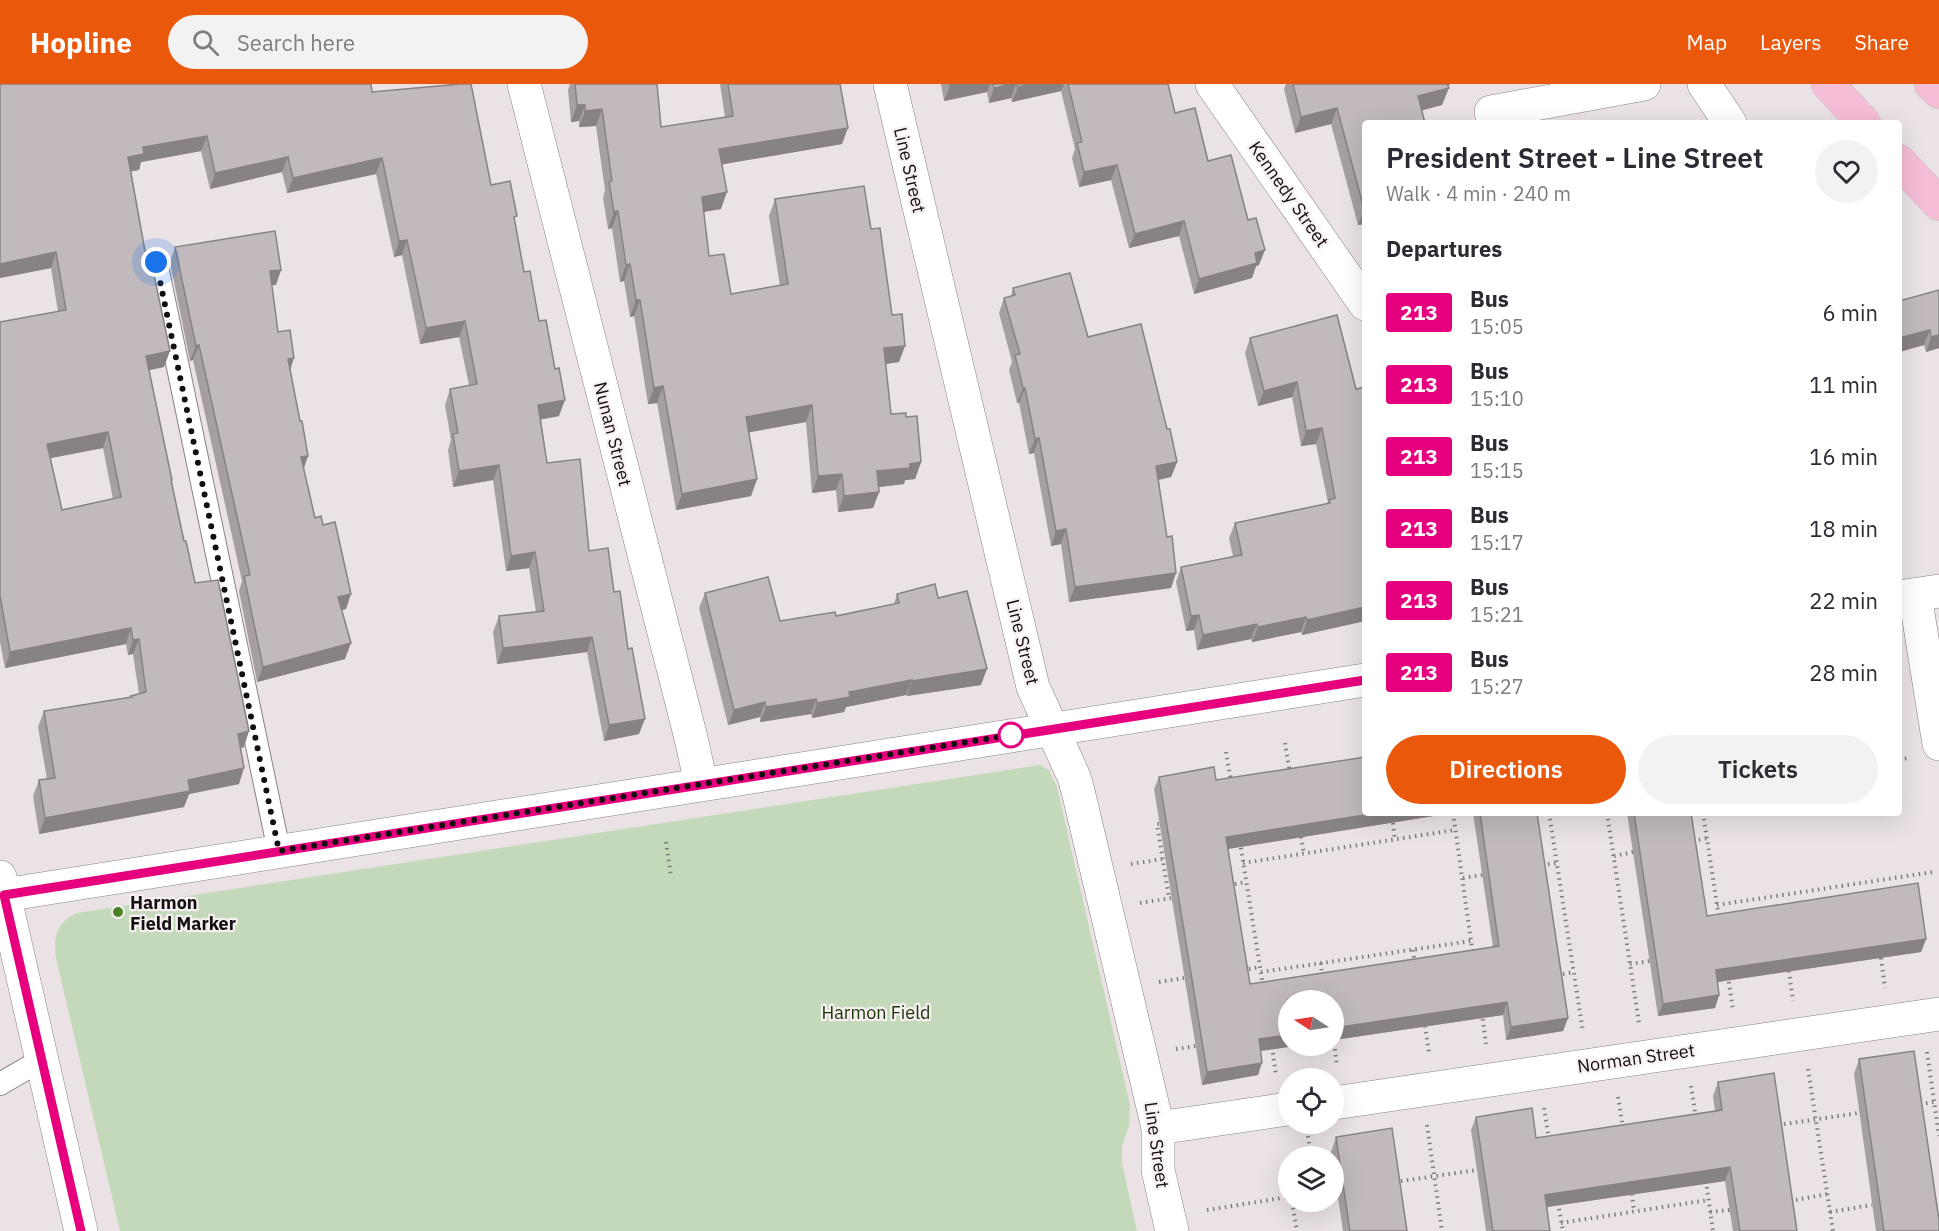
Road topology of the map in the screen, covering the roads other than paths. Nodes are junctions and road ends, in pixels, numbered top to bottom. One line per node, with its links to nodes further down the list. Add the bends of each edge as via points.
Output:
1 (524, 84): 20 (street, Nunan Street)
2 (890, 84): 18 (street, Line Street, via 1033,687)
3 (1212, 84): 15 (street, Kennedy Street)
4 (1644, 84): 9 (street)
5 (1704, 84): 10 (street)
6 (1828, 84): 11 (highway)
7 (1931, 84): 8 (highway)
8 (1939, 92)
9 (1491, 112)
10 (1728, 120)
11 (1861, 120)
12 (1902, 164): 13 (highway)
13 (1939, 204)
14 (156, 262): 21 (lane)
15 (1362, 300)
16 (1918, 594): 19 (street)
17 (1362, 680): 18 (street)
18 (1053, 728): 20 (street); 28 (street, Line Street, via 1078,791)
19 (1939, 744)
20 (701, 784): 21 (street)
21 (279, 851): 22 (street)
22 (2, 886): 24 (street)
23 (1932, 1028): 26 (street, Norman Street)
24 (43, 1059): 25 (lane); 29 (street)
25 (0, 1084)
26 (1344, 1088)
27 (1278, 1111): 28 (street)
28 (1158, 1128): 30 (street, Line Street, via 1158,1170)
29 (81, 1231)
30 (1172, 1231)

